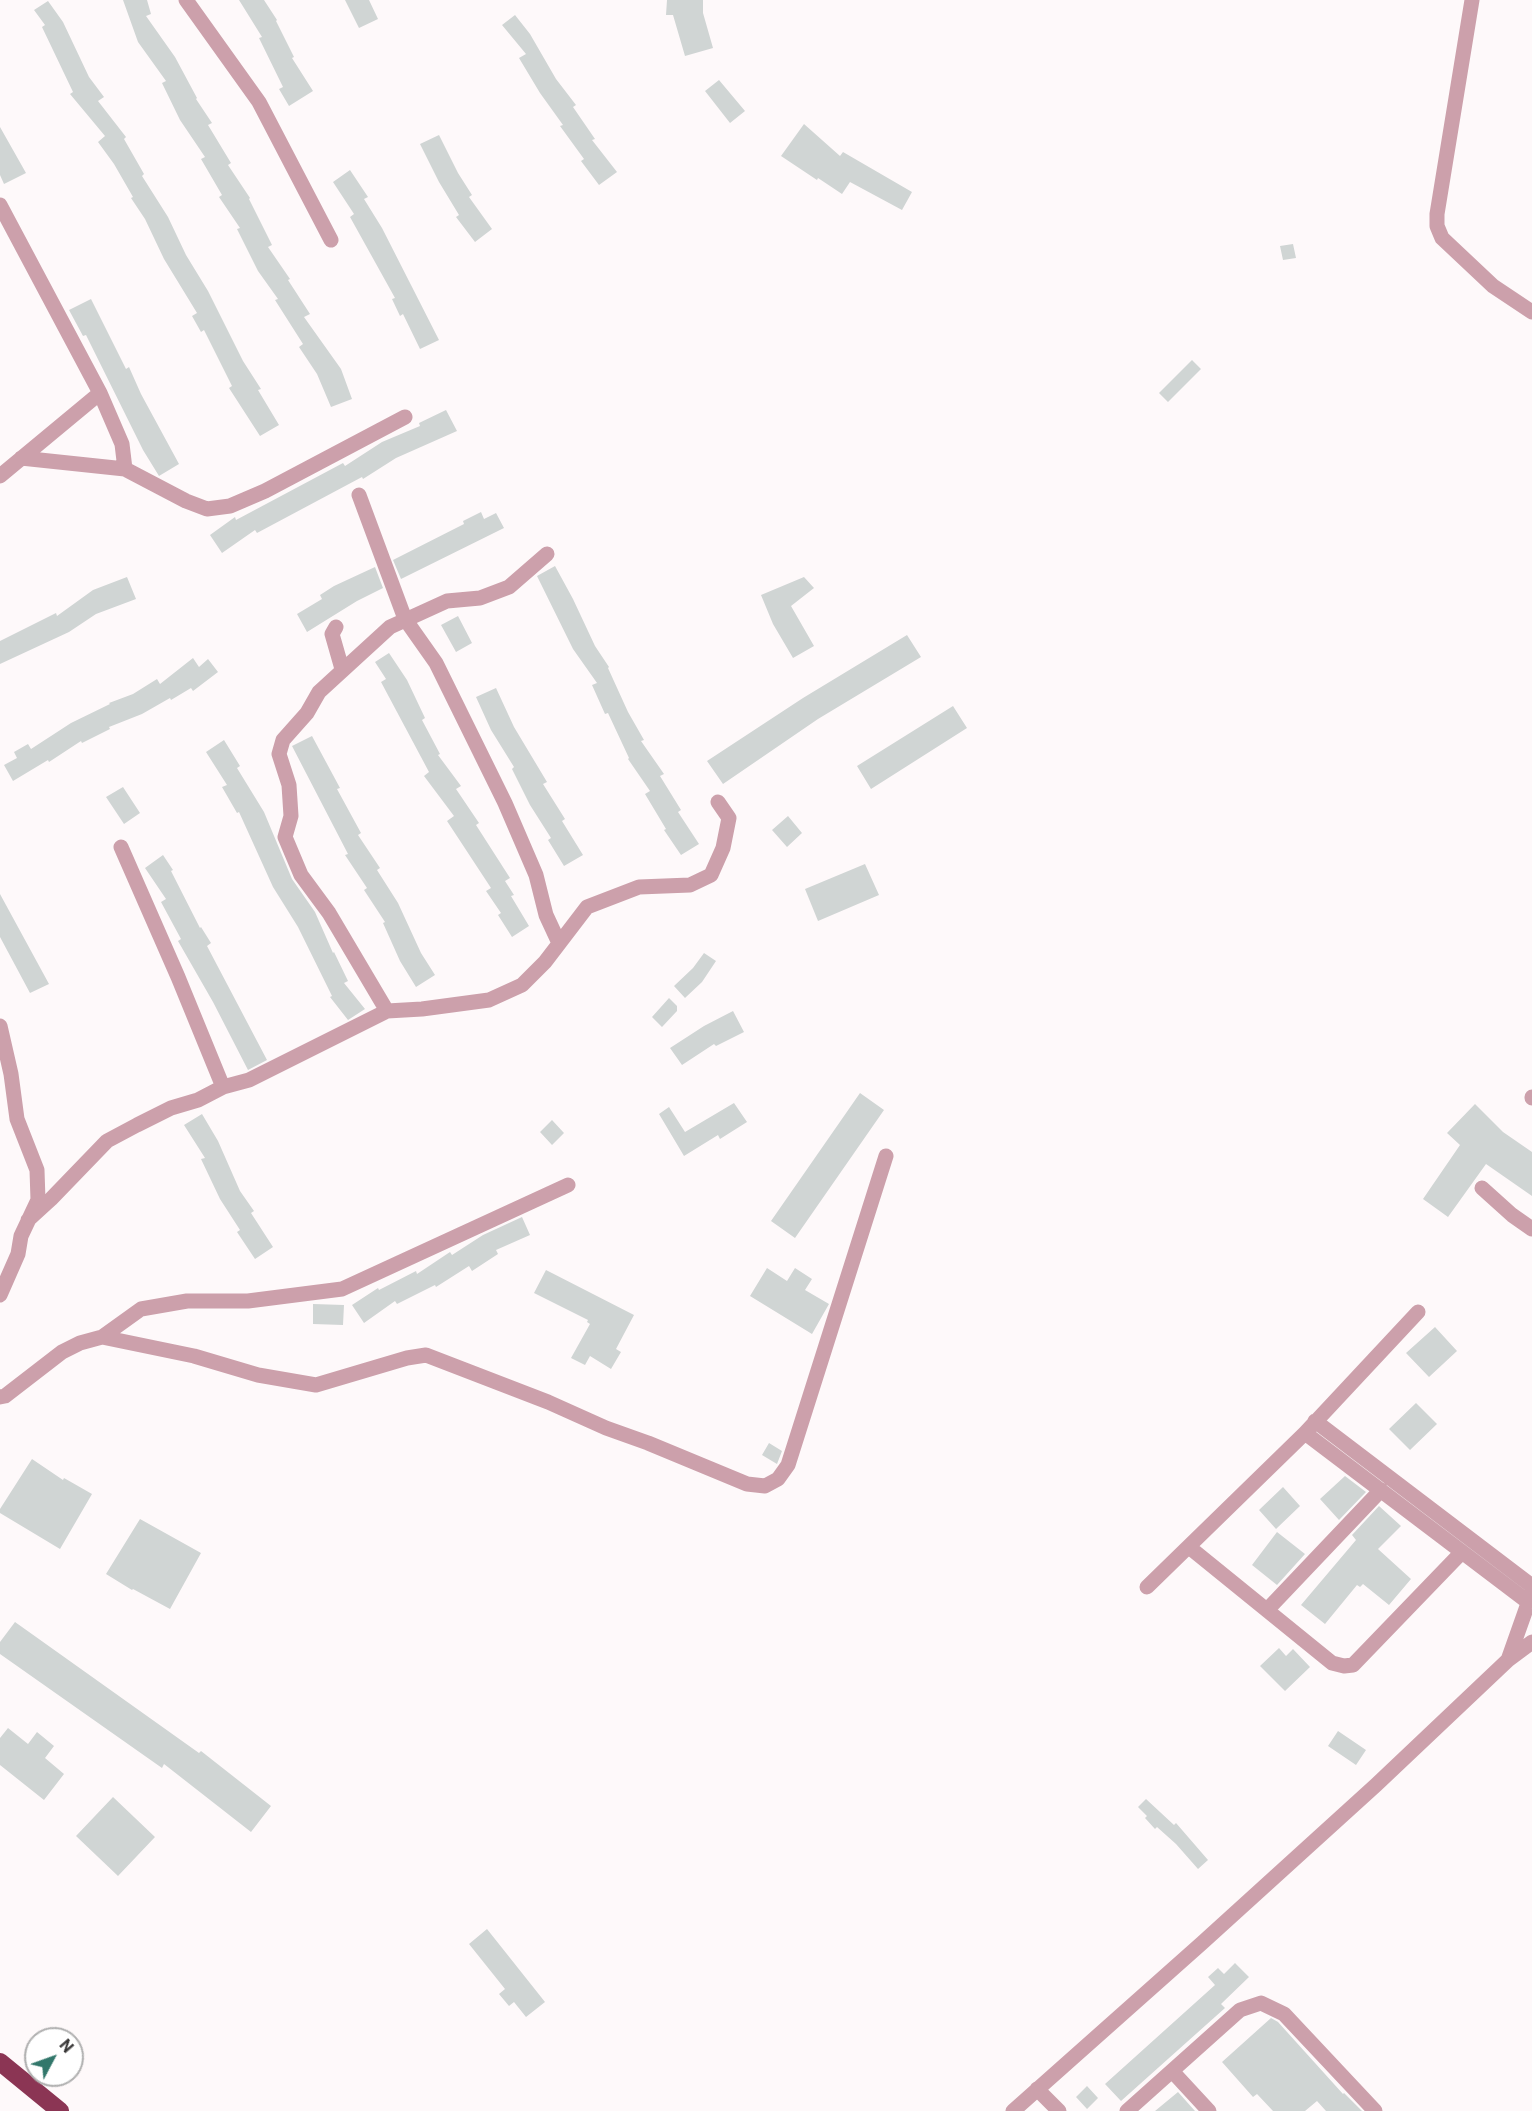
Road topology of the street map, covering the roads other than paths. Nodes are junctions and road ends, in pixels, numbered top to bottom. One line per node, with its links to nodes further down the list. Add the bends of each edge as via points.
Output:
1 (186, 0): 4 (street, via 259,102)
2 (1473, 0): 5 (street, via 1437,226 1442,238 1493,286)
3 (0, 205): 6 (street)
4 (331, 240)
5 (1532, 312)
6 (100, 393): 8 (street); 9 (street, via 122,444)
7 (405, 417): 9 (street, via 230,506 207,509)
8 (21, 458): 9 (street); 10 (street)
9 (125, 469)
10 (0, 476)
11 (359, 495): 13 (street)
12 (548, 554): 13 (street, via 509,587 480,598 447,601)
13 (405, 619): 15 (street, via 390,627); 18 (street, via 436,663 505,803 536,875 546,915)
14 (336, 627): 15 (street, via 332,634)
15 (342, 669): 19 (street, via 283,740 279,754 289,785 291,816 285,837 301,875)
16 (718, 802): 18 (street, via 729,818 723,848 711,875 690,885 639,887 587,907)
17 (120, 848): 21 (street)
18 (559, 943): 19 (street, via 522,985 489,1000)
19 (387, 1011): 21 (street, via 249,1080)
20 (0, 1026): 25 (street, via 17,1119 37,1170 38,1200)
21 (224, 1088): 25 (street, via 171,1108 107,1141)
22 (886, 1156): 29 (street, via 788,1465 778,1479 765,1486 747,1484 426,1355 316,1385)
23 (568, 1185): 29 (street, via 342,1289 248,1301 188,1301 141,1309)
24 (1482, 1188): 26 (street)
25 (28, 1220): 27 (street)
26 (1532, 1229)
27 (0, 1295)
28 (1418, 1312): 31 (street)
29 (102, 1337): 30 (street, via 62,1352)
30 (0, 1397)
31 (1310, 1427): 32 (street); 33 (street); 35 (street)
32 (1381, 1490): 34 (street); 38 (street)
33 (1189, 1548): 36 (street); 38 (street)
34 (1462, 1552): 37 (street); 38 (street, via 1353,1665 1332,1662)
35 (1532, 1586)
36 (1147, 1587)
37 (1530, 1598): 40 (street)
38 (1267, 1610)
39 (1532, 1642): 40 (street)
40 (1508, 1660): 43 (street, via 1333,1824)
41 (0, 2062): 44 (highway)
42 (1172, 2072): 47 (street); 48 (street); 49 (street, via 1240,2010 1261,2003 1284,2014)
43 (1037, 2089): 45 (street); 46 (street)
44 (60, 2111)
45 (1012, 2111)
46 (1059, 2111)
47 (1127, 2111)
48 (1209, 2111)
49 (1375, 2111)

